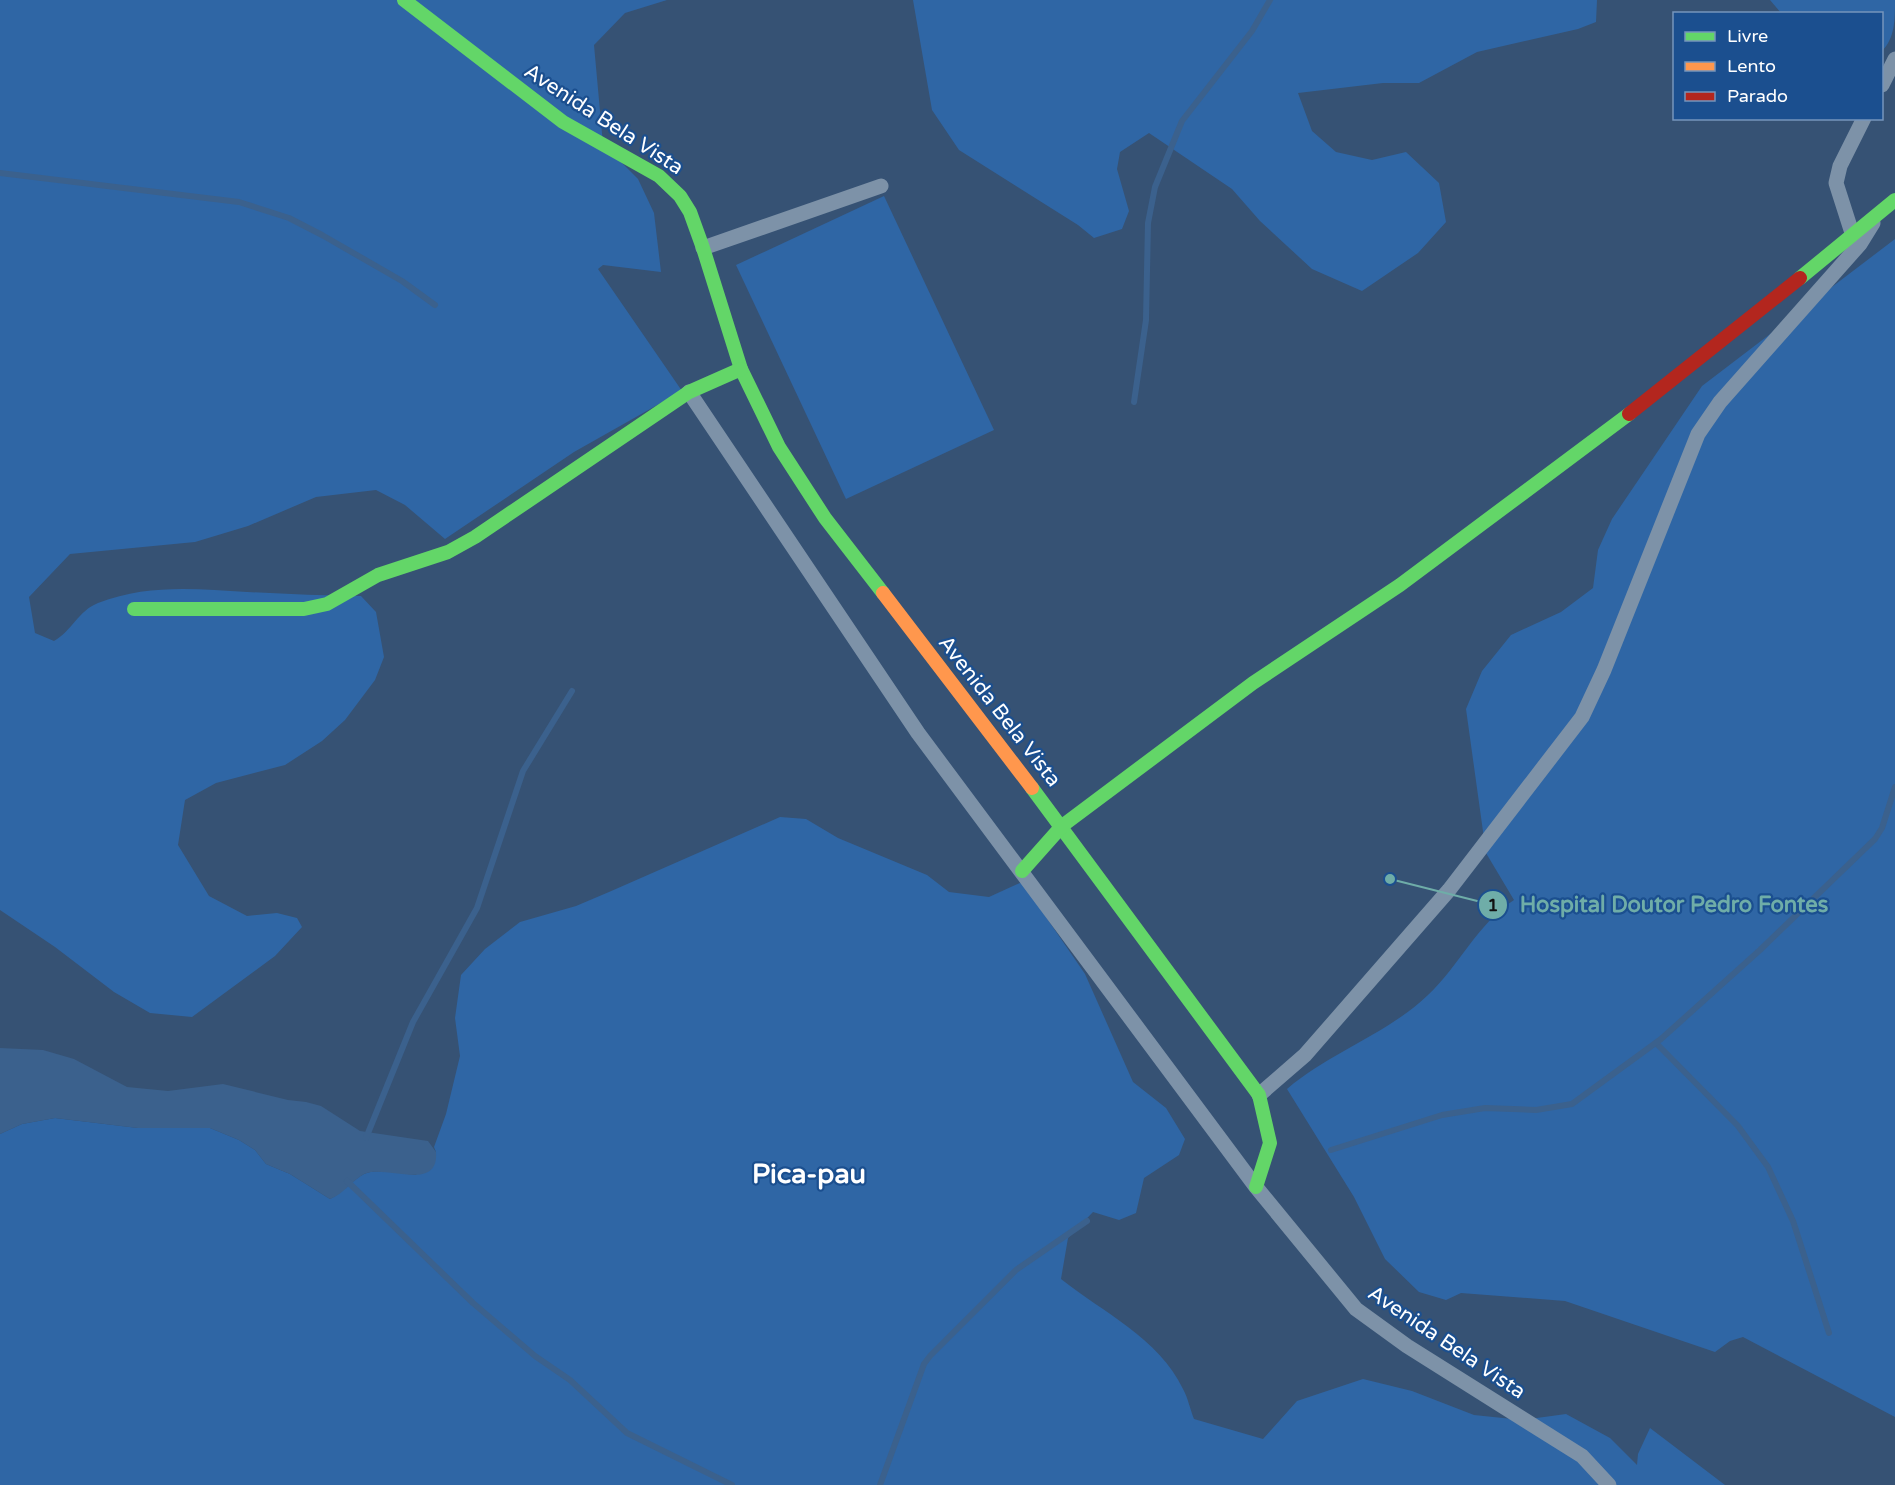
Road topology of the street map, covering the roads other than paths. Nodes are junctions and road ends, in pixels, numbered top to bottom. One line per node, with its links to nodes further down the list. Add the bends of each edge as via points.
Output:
1 (409, 1): 9 (street, Avenida Bela Vista, via 563,122 671,185 690,212)
2 (1895, 59): 3 (street)
3 (1883, 81)
4 (1863, 120): 8 (street, via 1840,166 1836,183)
5 (881, 186): 9 (street)
6 (1895, 200): 7 (street)
7 (1881, 210): 8 (street)
8 (1856, 239): 13 (street, via 1400,585 1253,683); 15 (street, via 1720,402 1698,434 1582,717 1442,898 1305,1055)
9 (703, 248): 10 (street, Avenida Bela Vista)
10 (741, 369): 11 (street); 13 (street, Avenida Bela Vista, via 779,447 825,518)
11 (688, 392): 12 (street, via 475,537 448,552 378,575 327,604 304,609); 14 (street, Avenida Bela Vista, via 918,733)
12 (134, 609)
13 (1062, 826): 14 (street); 15 (street, Avenida Bela Vista)
14 (1022, 871): 16 (street, Avenida Bela Vista)
15 (1259, 1095): 16 (street, Avenida Bela Vista, via 1270,1143)
16 (1256, 1187): 17 (street, Avenida Bela Vista, via 1356,1309 1407,1346 1582,1456)
17 (1609, 1485)

